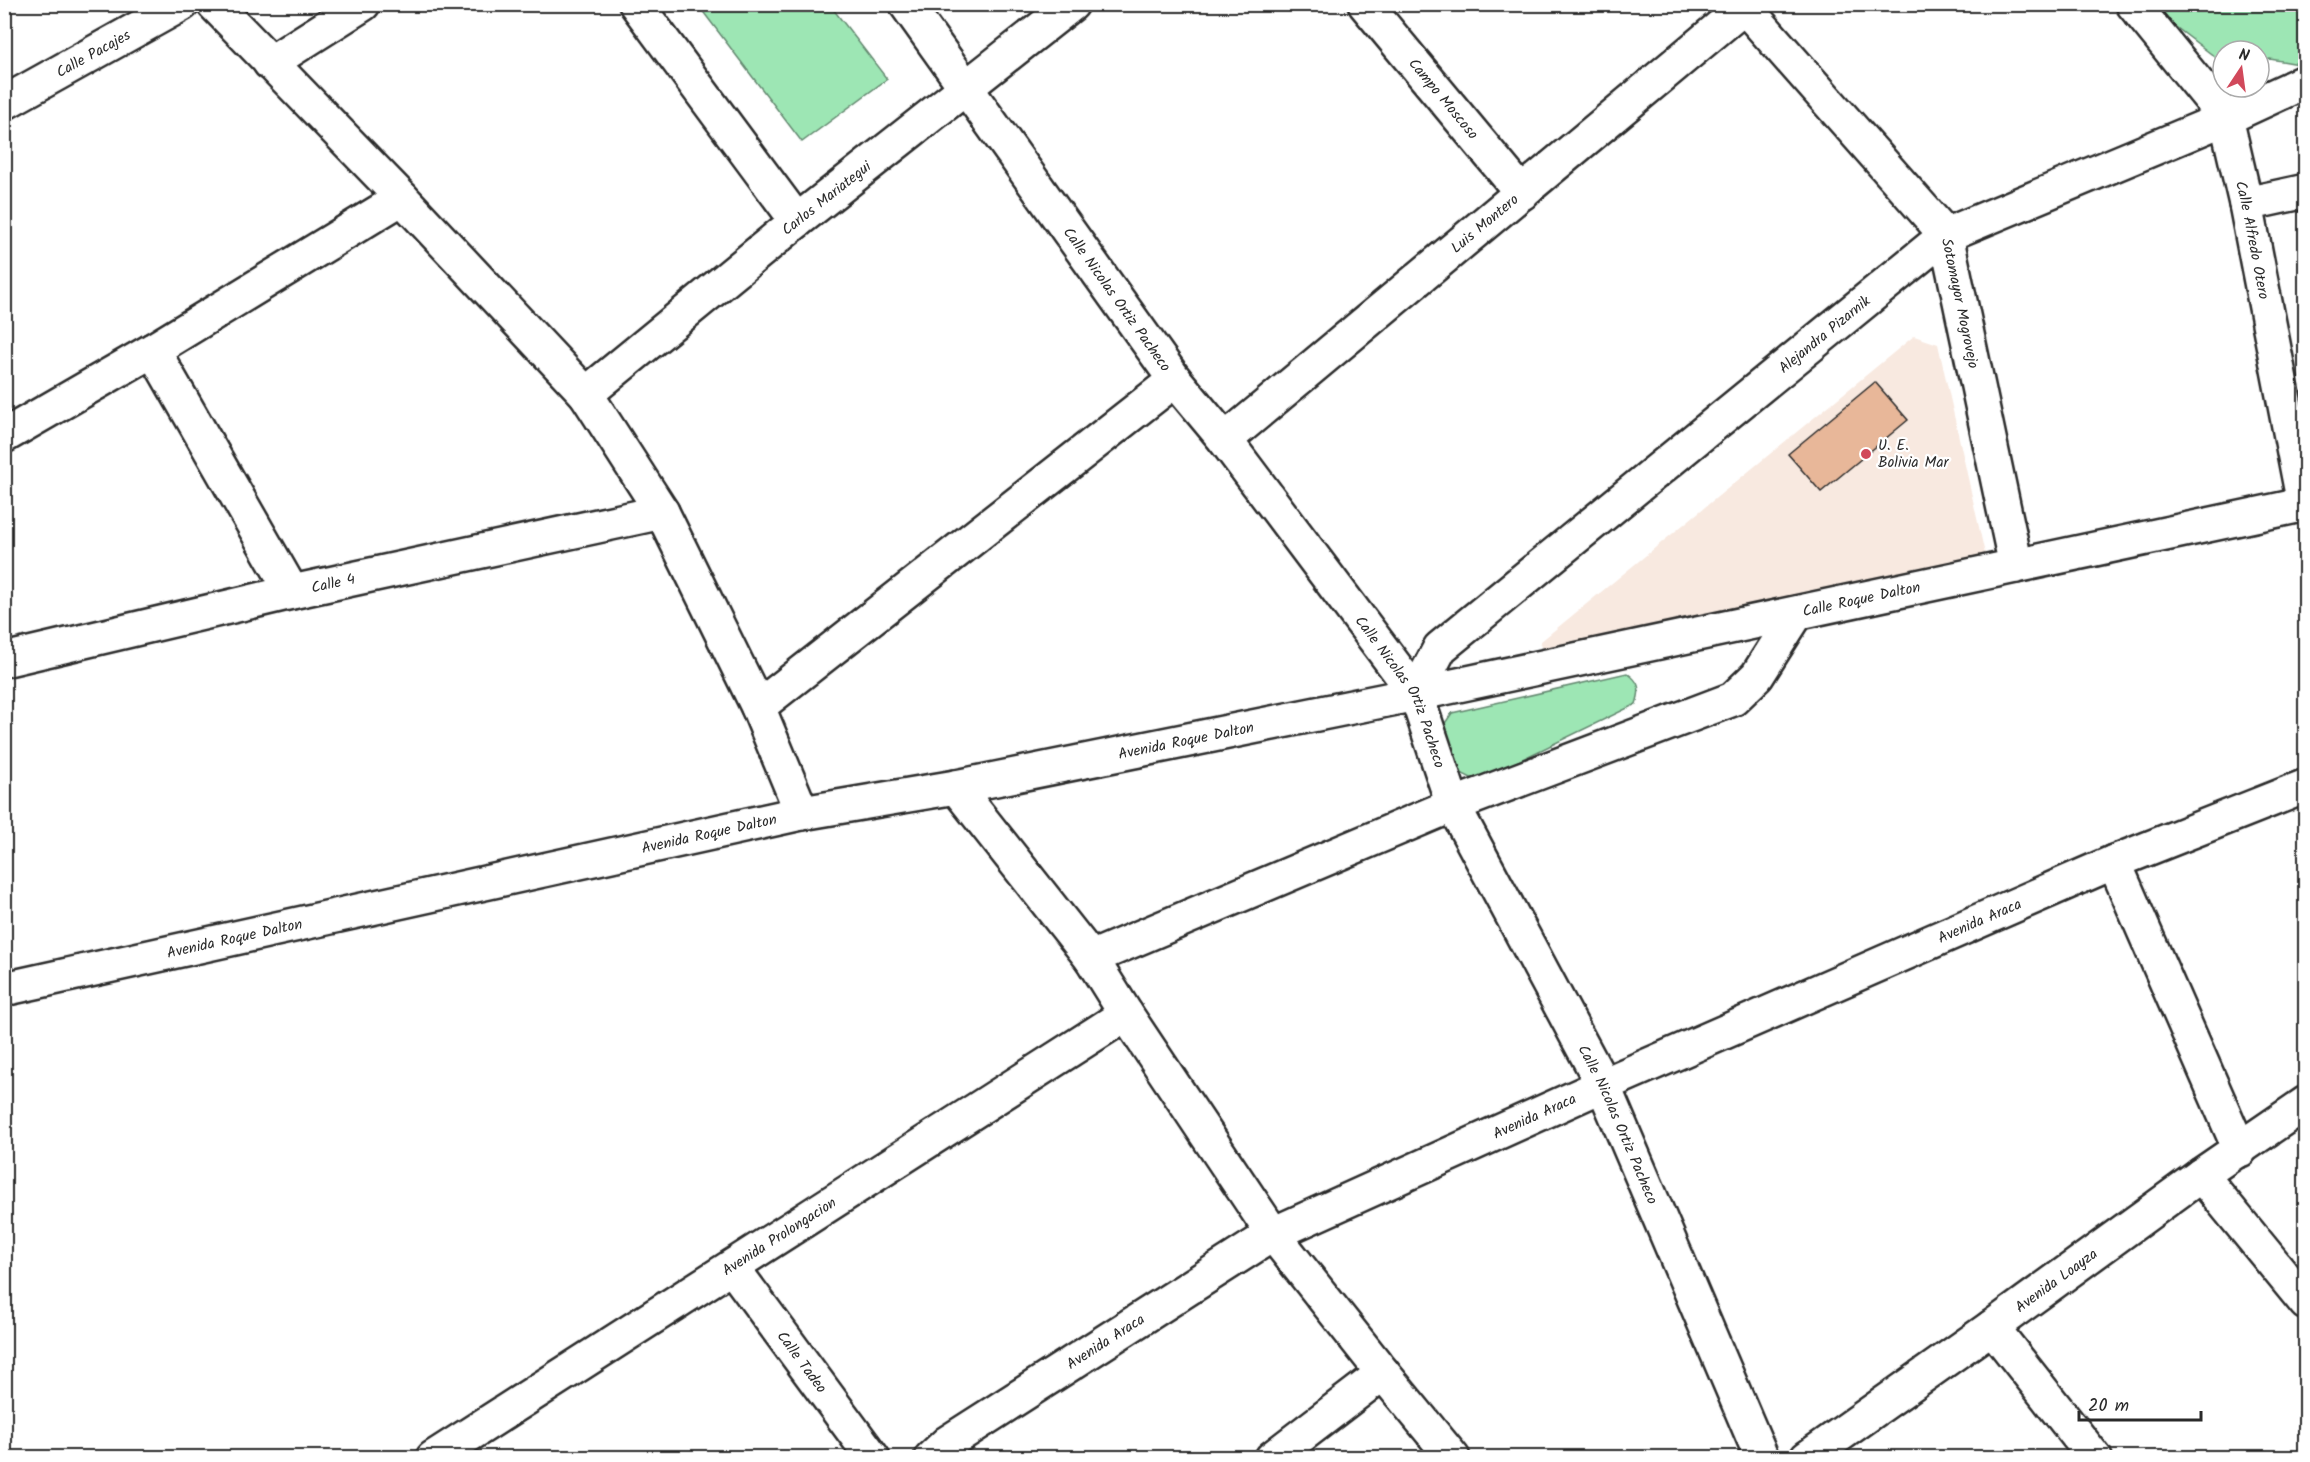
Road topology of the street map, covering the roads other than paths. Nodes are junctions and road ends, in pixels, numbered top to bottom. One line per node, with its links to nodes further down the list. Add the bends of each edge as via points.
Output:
1 (182, 4): 13 (street, Calle Pacajes)
2 (214, 4): 10 (street)
3 (363, 4): 10 (street)
4 (636, 4): 19 (street)
5 (906, 4): 12 (street, Calle Nicolas Ortiz Pacheco)
6 (1072, 4): 12 (street, Carlos Mariategui)
7 (1365, 4): 16 (street, Campo Moscoso)
8 (2133, 4): 14 (street, Calle Alfredo Otero)
9 (1743, 6): 16 (street, Luis Montero); 20 (street, Sotomayor Mogrovejo)
10 (270, 63): 17 (street)
11 (2306, 81): 14 (street, Alejandra Pizarnik)
12 (964, 88): 19 (street, Carlos Mariategui); 22 (street, Calle Nicolas Ortiz Pacheco)
13 (4, 103)
14 (2226, 118): 18 (street, Calle Alfredo Otero); 20 (street, Alejandra Pizarnik)
15 (2306, 191): 18 (street)
16 (1522, 193): 25 (street, Luis Montero)
17 (402, 198): 21 (street); 23 (street)
18 (2246, 204): 26 (street, Calle Alfredo Otero)
19 (796, 221): 23 (street, Carlos Mariategui)
20 (1946, 235): 28 (street, Sotomayor Mogrovejo); 32 (street, Alejandra Pizarnik, via 1440,648)
21 (153, 350): 24 (street); 29 (street)
22 (1175, 380): 25 (street, Calle Nicolas Ortiz Pacheco); 33 (street)
23 (585, 394): 27 (street)
24 (4, 436)
25 (1225, 440): 32 (street, Calle Nicolas Ortiz Pacheco)
26 (2305, 504): 28 (street, Calle Roque Dalton)
27 (662, 512): 29 (street, Calle 4); 33 (street)
28 (2016, 566): 30 (street, Calle Roque Dalton)
29 (292, 592): 31 (street, Calle 4)
30 (1797, 613): 32 (street, Calle Roque Dalton); 36 (street, via 1757,676 1733,699)
31 (4, 660)
32 (1416, 694): 35 (street, Avenida Roque Dalton); 36 (street, Calle Nicolas Ortiz Pacheco)
33 (758, 707): 37 (street)
34 (2306, 786): 38 (street, Avenida Araca)
35 (956, 787): 37 (street, Avenida Roque Dalton); 39 (street)
36 (1453, 805): 39 (street); 42 (street, Calle Nicolas Ortiz Pacheco)
37 (802, 813): 40 (street, Avenida Roque Dalton)
38 (2114, 862): 42 (street, Avenida Araca); 44 (street)
39 (1091, 958): 41 (street)
40 (4, 989)
41 (1126, 1014): 46 (street); 47 (street, Avenida Prolongacion)
42 (1603, 1085): 46 (street, Avenida Araca); 56 (street, Calle Nicolas Ortiz Pacheco)
43 (2306, 1103): 44 (street, Avenida Loayza)
44 (2240, 1150): 45 (street, Avenida Loayza)
45 (2201, 1175): 48 (street); 49 (street, Avenida Loayza)
46 (1273, 1234): 50 (street); 53 (street, Avenida Araca, via 947,1443)
47 (732, 1268): 51 (street, Avenida Prolongacion); 52 (street, Calle Tadeo)
48 (2306, 1303)
49 (1992, 1327): 57 (street, Avenida Loayza); 58 (street)
50 (1383, 1373): 54 (street); 55 (street)
51 (433, 1458)
52 (873, 1458)
53 (931, 1458)
54 (1272, 1458)
55 (1453, 1458)
56 (1762, 1458)
57 (1807, 1458)
58 (2095, 1458)

